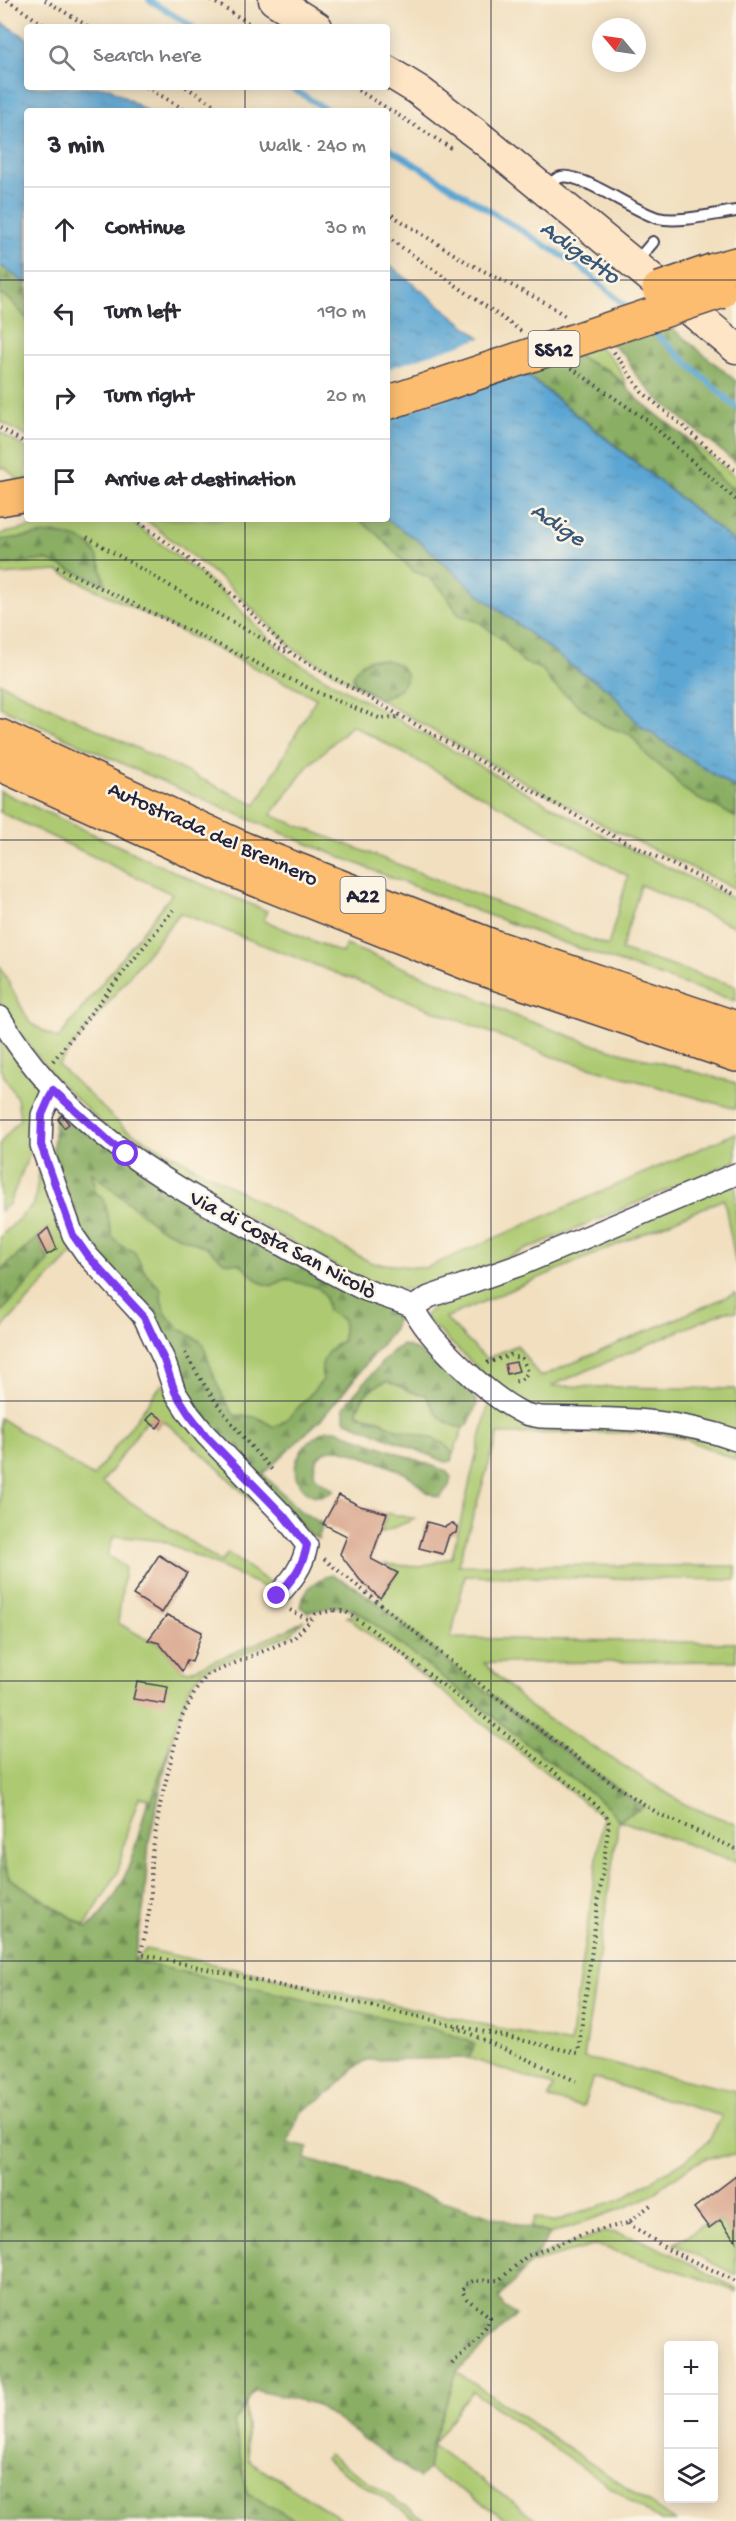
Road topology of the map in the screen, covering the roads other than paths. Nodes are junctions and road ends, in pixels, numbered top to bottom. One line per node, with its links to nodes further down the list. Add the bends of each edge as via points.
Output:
1 (274, 0): 2 (street)
2 (312, 24)
3 (390, 73): 4 (street, via 418,90)
4 (546, 190): 5 (lane, via 563,176 576,178 657,218); 7 (street, via 644,253)
5 (736, 211)
6 (727, 279): 8 (highway, SS12, bridge); 9 (highway, SS12, bridge)
7 (736, 348)
8 (390, 381)
9 (390, 403)
10 (19, 501): 11 (highway)
11 (0, 521)
12 (0, 736): 15 (highway, Autostrada del Brennero / A22, via 266,857 495,948)
13 (0, 764): 16 (highway, Autostrada del Brennero / A22, via 237,872 463,962)
14 (0, 1017): 17 (street, Via di Costa San Nicolò)
15 (736, 1028)
16 (736, 1055)
17 (47, 1083): 19 (street, Via di Costa San Nicolò, via 110,1142 142,1165 362,1288); 21 (street, via 41,1145 73,1235 144,1317 175,1392 189,1414 307,1545 303,1564)
18 (736, 1174): 19 (street, via 520,1265 429,1297)
19 (413, 1307): 20 (street, via 420,1322 461,1365 522,1413 541,1418 661,1420)
20 (736, 1440)
21 (283, 1603)

